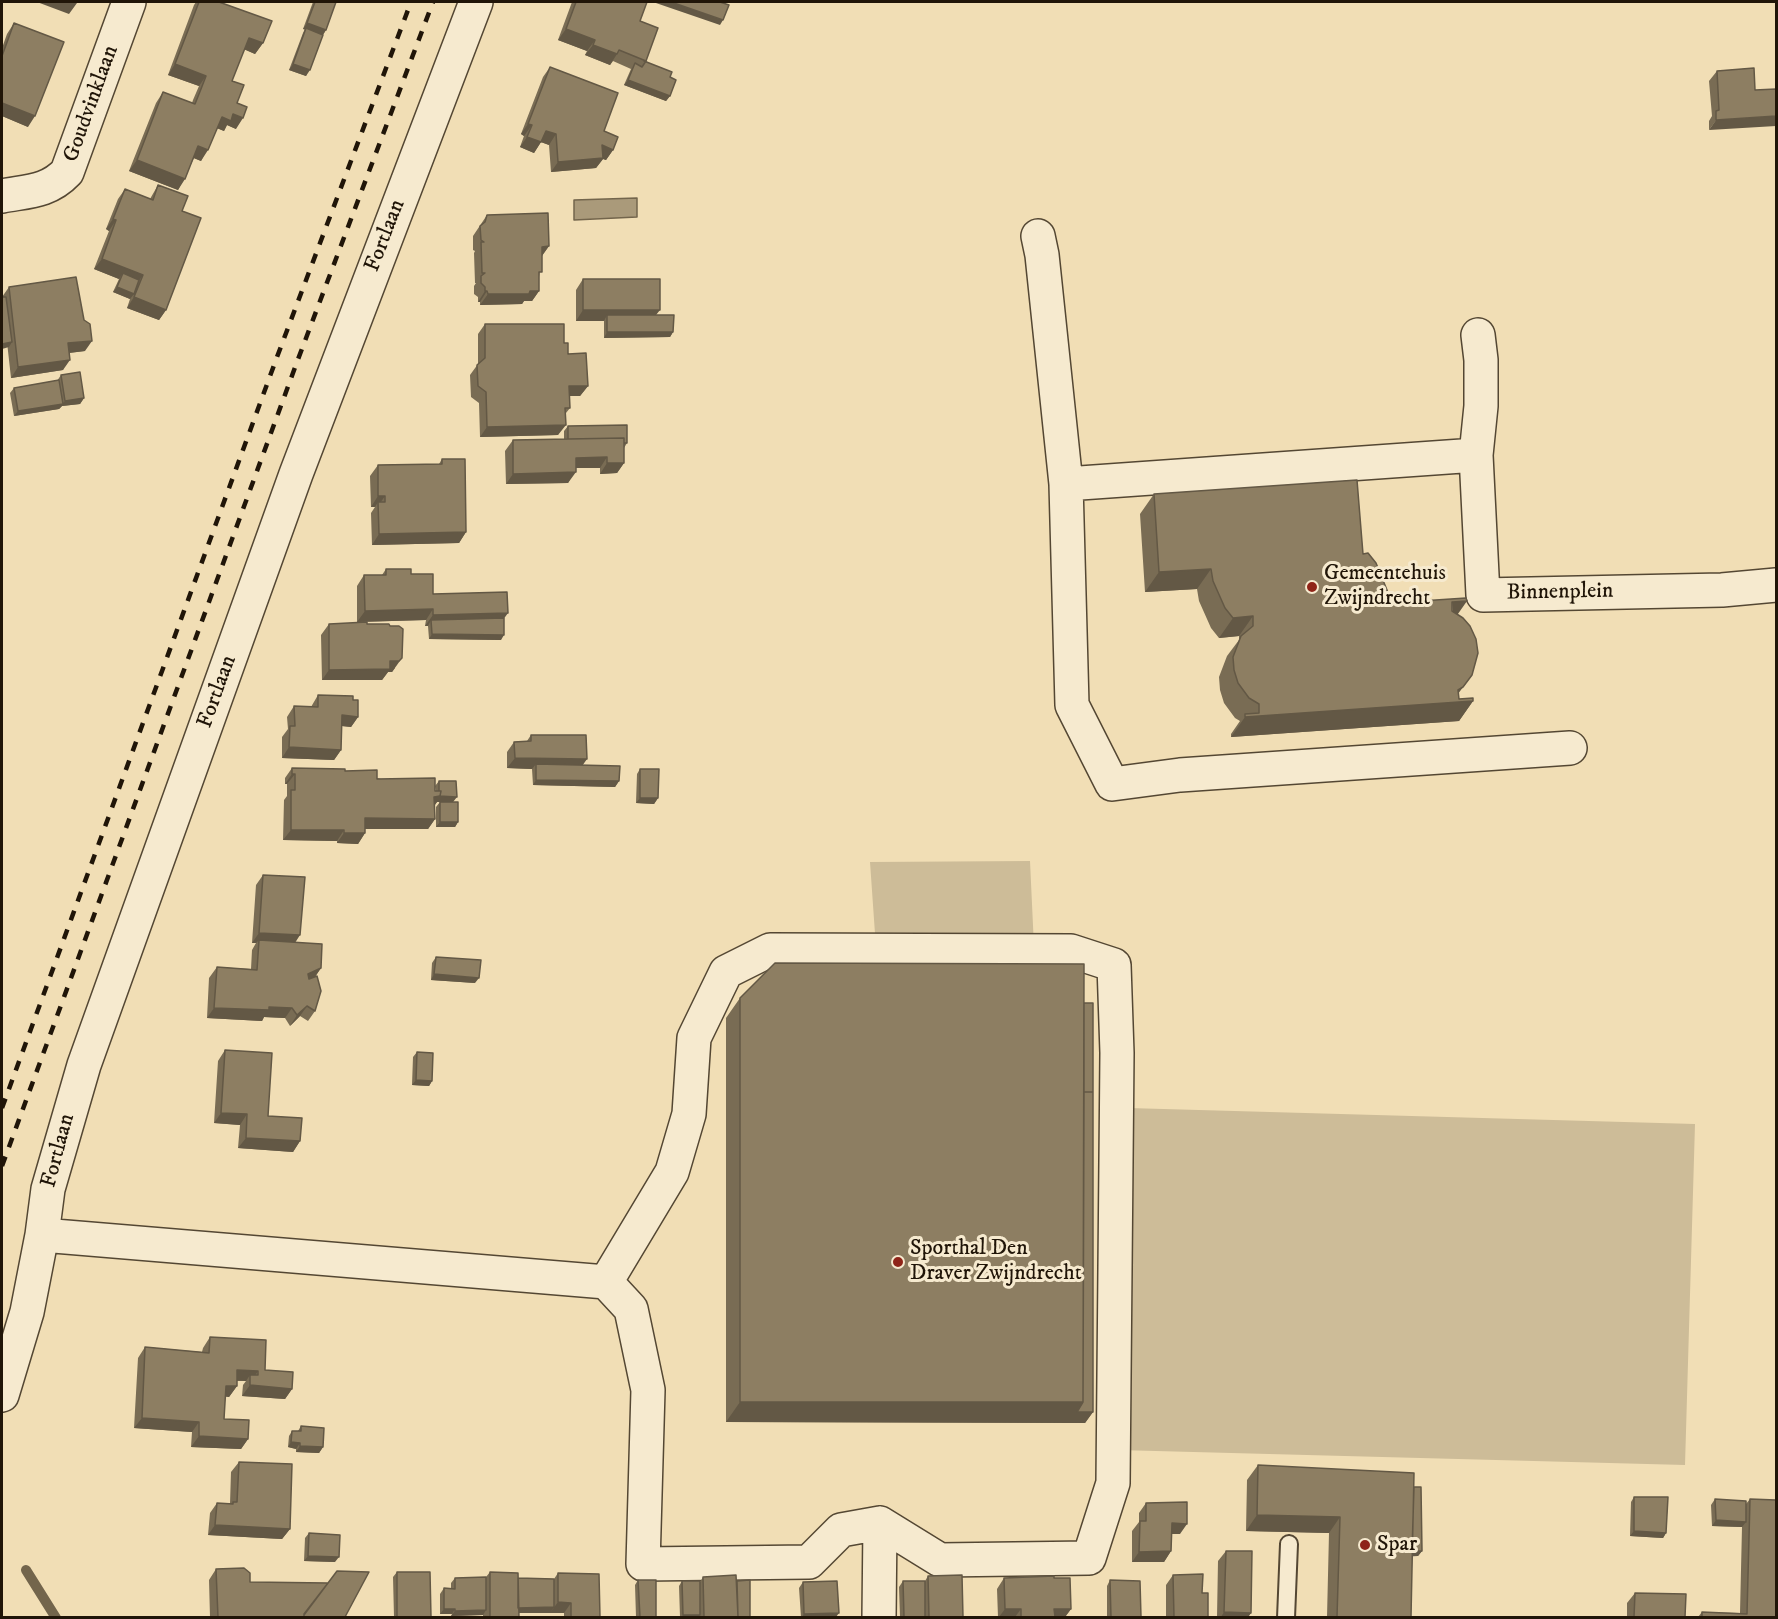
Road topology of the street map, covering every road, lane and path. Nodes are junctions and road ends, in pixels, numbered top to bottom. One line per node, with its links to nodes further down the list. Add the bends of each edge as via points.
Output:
1 (129, 2): 3 (street, Goudvinklaan, via 67,172 45,188)
2 (476, 2): 10 (street, Fortlaan, via 296,474 84,1065 48,1189)
3 (2, 196)
4 (1038, 236): 7 (street)
5 (1478, 335): 6 (street, via 1481,406)
6 (1476, 455): 7 (street); 8 (street, Binnenplein, via 1483,595 1722,590)
7 (1066, 484): 9 (street, via 1072,705 1112,784 1180,775)
8 (1776, 585)
9 (1570, 748)
10 (42, 1236): 11 (street); 12 (street, Fortlaan, via 27,1312)
11 (606, 1282): 13 (street, via 631,1309 648,1390 643,1564 809,1562 841,1530); 13 (street, via 672,1172 689,1114 694,1038 726,972 770,950 1071,951 1114,965 1117,1053 1113,1483 1089,1558 940,1560)
12 (2, 1395)
13 (880, 1523): 15 (street)
14 (1290, 1544): 16 (lane)
15 (879, 1617)
16 (1286, 1617)

